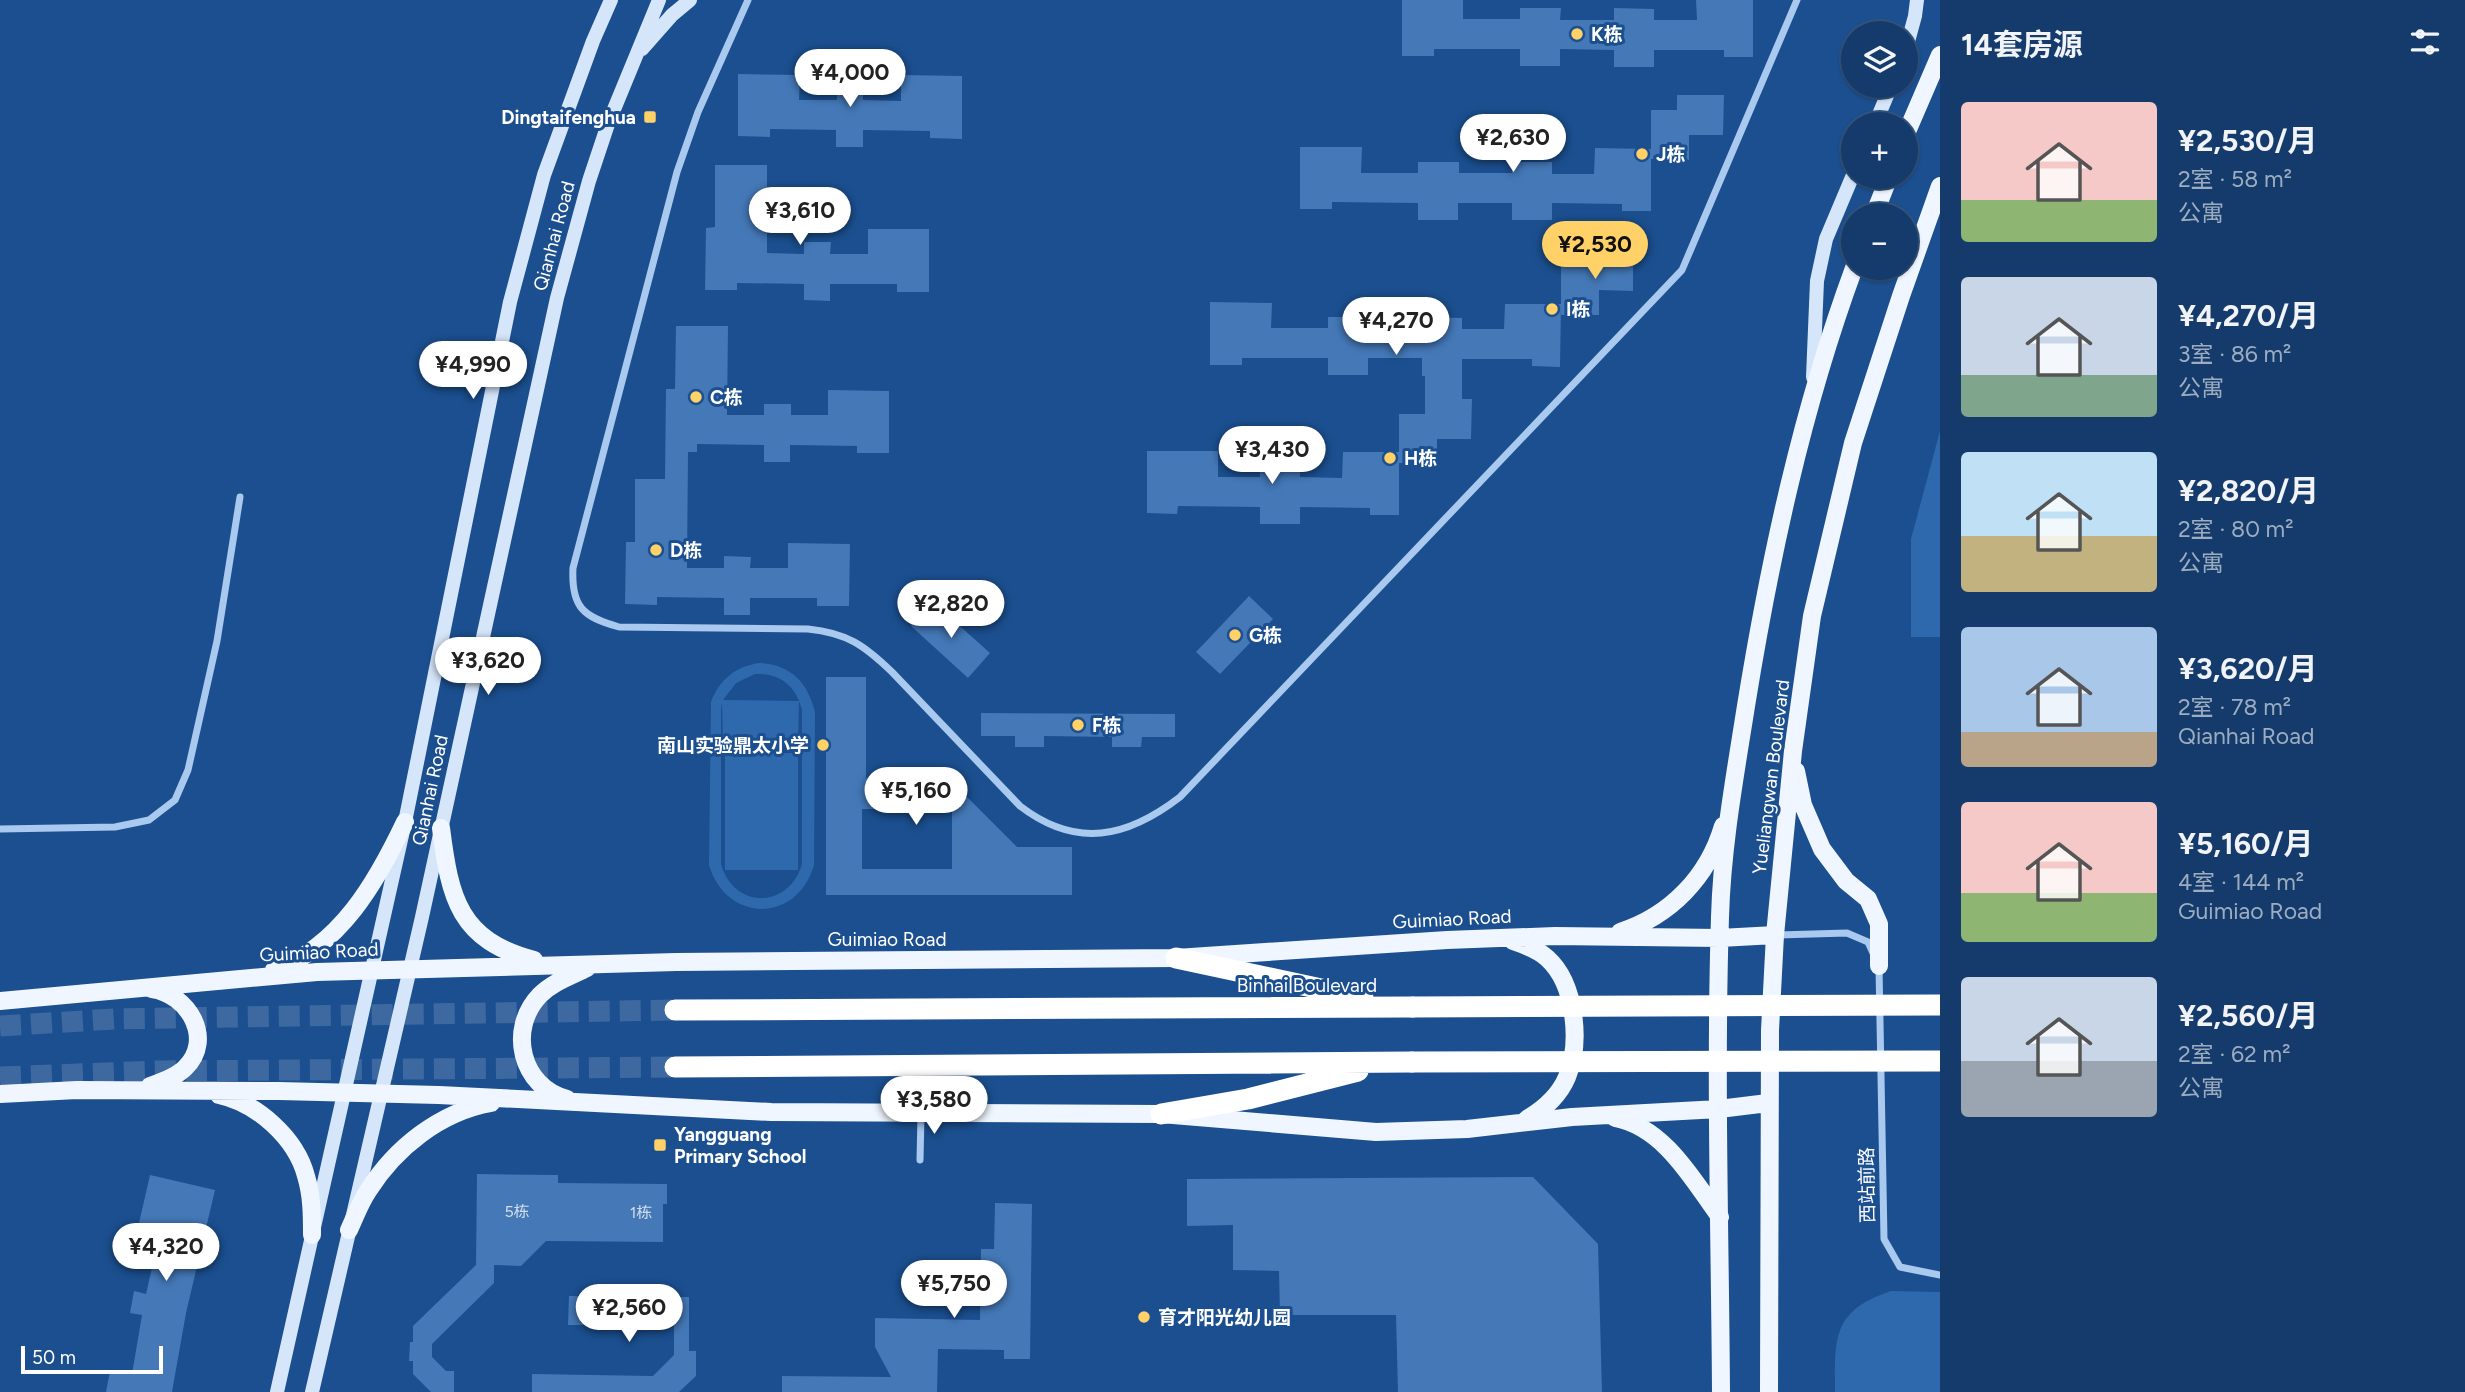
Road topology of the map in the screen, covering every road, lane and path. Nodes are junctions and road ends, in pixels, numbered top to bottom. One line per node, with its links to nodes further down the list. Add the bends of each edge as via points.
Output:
1 (611, 0): 18 (main road, Qianhai Road, via 544,175 513,291)
2 (659, 0): 9 (main road, Qianhai Road)
3 (691, 0): 9 (main road)
4 (748, 0): 5 (street, via 677,172 573,568 572,588 582,611 620,627 808,629 833,632 853,641 892,672 1020,806 1065,831 1089,834 1115,833 1139,824 1180,797 1682,270)
5 (1797, 0)
6 (1917, 0): 7 (main road)
7 (1914, 21)
8 (1940, 55): 10 (main road)
9 (634, 58): 19 (main road, Qianhai Road, via 589,181 557,298)
10 (1915, 112)
11 (1940, 186): 16 (main road, Yueliangwan Boulevard, via 1853,443 1812,616)
12 (1847, 189): 14 (main road, via 1826,239 1817,281)
13 (1850, 280): 14 (main road, Yueliangwan Boulevard)
14 (1813, 396): 17 (main road, Yueliangwan Boulevard, via 1768,582)
15 (240, 497): 20 (street, via 217,641 188,769 175,800 149,820 115,827)
16 (1793, 751): 21 (main road, Yueliangwan Boulevard); 28 (main road, via 1803,805 1822,849 1846,881 1868,899 1879,924)
17 (1731, 800): 23 (main road, via 1708,862 1681,897 1639,926); 24 (main road, Yueliangwan Boulevard)
18 (405, 822): 30 (main road, Qianhai Road); 31 (main road, via 365,894 334,931 302,957)
19 (442, 828): 27 (main road, via 455,897 469,924 496,947 514,955); 29 (main road, Qianhai Road)
20 (0, 830)
21 (1775, 935): 24 (main road, Guimiao Road); 28 (street, via 1847,933 1868,942); 46 (main road, Yueliangwan Boulevard)
22 (1504, 937): 23 (main road, Guimiao Road); 25 (main road, Guimiao Road); 52 (main road, via 1548,959 1570,999 1573,1025 1568,1076 1542,1111)
23 (1590, 937): 24 (main road, Guimiao Road)
24 (1720, 938): 48 (main road, Yueliangwan Boulevard)
25 (1175, 958): 26 (main road, Guimiao Road); 35 (highway)
26 (593, 965): 27 (main road, Guimiao Road); 47 (main road, via 541,994 528,1010 521,1041 529,1072 540,1085 559,1097)
27 (565, 966): 29 (main road, Guimiao Road)
28 (1879, 966): 57 (street, 西站前路, via 1884,1239 1900,1267)
29 (410, 968): 30 (main road, Guimiao Road); 43 (main road, Qianhai Road)
30 (373, 969): 31 (main road, Guimiao Road); 42 (main road, Qianhai Road)
31 (254, 976): 32 (main road, Guimiao Road)
32 (135, 988): 33 (main road, Guimiao Road); 40 (main road, via 174,997 188,1008 198,1036 196,1053 184,1069)
33 (0, 1002)
34 (1940, 1005): 35 (highway, Binhai Boulevard, bridge)
35 (1413, 1007): 36 (highway, Binhai Boulevard)
36 (675, 1010)
37 (1940, 1061): 38 (highway, bridge)
38 (1412, 1062): 39 (highway); 50 (highway)
39 (675, 1067)
40 (136, 1090): 41 (main road); 44 (main road)
41 (198, 1090): 42 (main road); 56 (main road, via 229,1097 256,1110 276,1127 306,1173)
42 (345, 1093): 43 (main road); 56 (main road, Qianhai Road)
43 (381, 1093): 45 (main road); 55 (main road, Qianhai Road)
44 (0, 1094)
45 (523, 1100): 47 (main road); 55 (main road, via 463,1111 411,1142 367,1193)
46 (1768, 1103): 48 (main road); 61 (main road, Yueliangwan Boulevard)
47 (586, 1104): 49 (main road, via 771,1112)
48 (1719, 1109): 51 (main road); 54 (main road, Yueliangwan Boulevard)
49 (921, 1112): 50 (main road); 53 (street)
50 (1161, 1114): 52 (main road, via 1376,1132)
51 (1601, 1115): 52 (main road); 54 (main road, via 1627,1120 1649,1132 1690,1175)
52 (1521, 1122)
53 (920, 1160)
54 (1720, 1217): 60 (main road, Yueliangwan Boulevard)
55 (349, 1230): 59 (main road, Qianhai Road)
56 (312, 1235): 58 (main road, Qianhai Road)
57 (1940, 1275)
58 (277, 1392)
59 (312, 1392)
60 (1721, 1392)
61 (1769, 1392)

